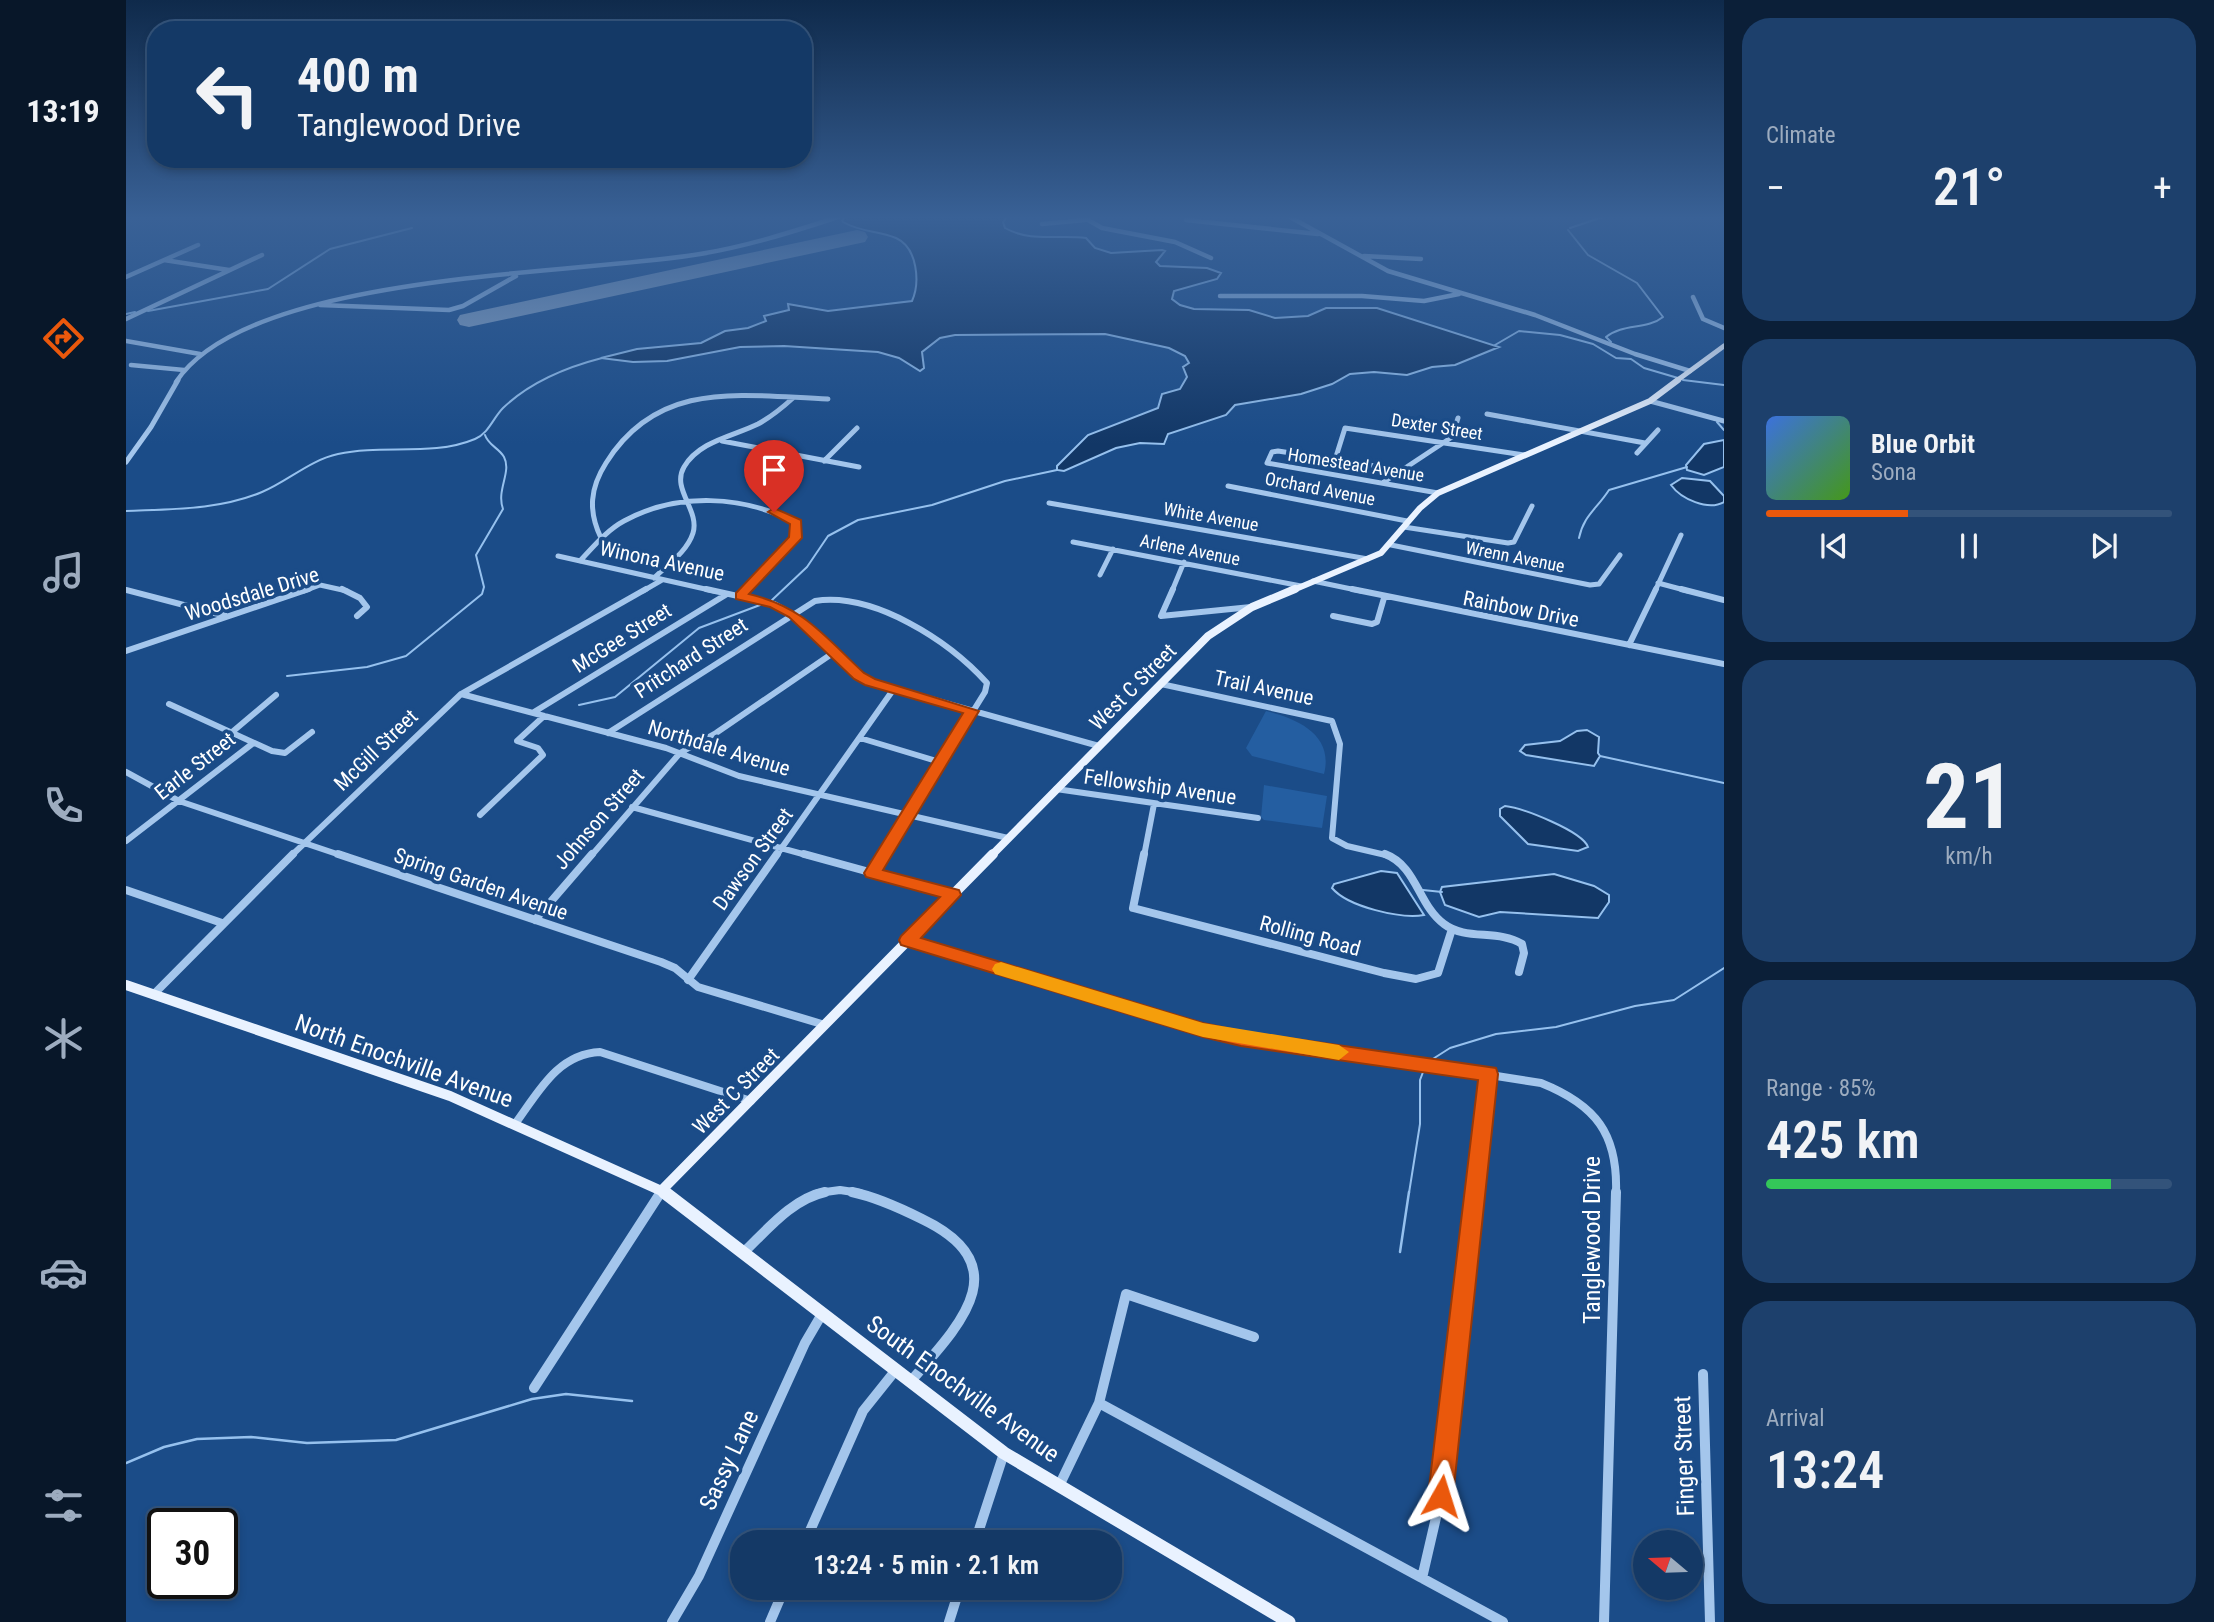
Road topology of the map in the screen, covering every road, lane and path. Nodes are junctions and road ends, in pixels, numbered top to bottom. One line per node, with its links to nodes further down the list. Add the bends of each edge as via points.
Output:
1 (181, 293): 9 (street)
2 (370, 293): 8 (street)
3 (487, 293): 8 (street, via 449,310)
4 (1456, 293): 5 (street)
5 (1460, 294): 6 (street, via 1431,300); 16 (street, via 1535,315)
6 (1220, 296)
7 (1693, 297): 10 (street, via 1703,319)
8 (315, 305): 13 (street)
9 (126, 319)
10 (1724, 328)
11 (126, 341): 13 (street)
12 (1724, 346): 16 (main road, West C Street)
13 (200, 354): 15 (street)
14 (131, 365): 15 (street)
15 (184, 370): 33 (street)
16 (1690, 371): 19 (main road, West C Street)
17 (793, 398): 18 (street); 26 (street, McGill Street, via 771,416); 44 (street, via 711,396 654,416 613,452 600,475 590,512)
18 (828, 399)
19 (1650, 401): 22 (street); 25 (main road, West C Street)
20 (1487, 414): 25 (street)
21 (1458, 418): 27 (street)
22 (1724, 421)
23 (857, 428): 32 (street)
24 (1658, 430): 28 (street)
25 (1581, 432): 28 (street); 30 (main road, West C Street)
26 (720, 441): 32 (street); 39 (street, McGill Street, via 684,466 680,487)
27 (1445, 443): 30 (street, Dexter Street); 31 (street, Dexter Street, via 1345,428); 35 (street)
28 (1645, 443): 29 (street)
29 (1637, 453)
30 (1524, 455): 38 (main road, West C Street)
31 (1335, 460): 35 (street); 36 (street, Homestead Avenue, via 1278,451 1270,455 1269,465)
32 (824, 461): 34 (street)
33 (126, 462)
34 (859, 467)
35 (1401, 470): 36 (street)
36 (1384, 482): 38 (street, Homestead Avenue)
37 (1228, 486): 42 (street, Orchard Avenue)
38 (1438, 493): 42 (main road, West C Street, via 1414,510)
39 (689, 503): 44 (street, via 639,514); 54 (street, McGill Street, via 695,519 690,540); 60 (street, via 749,505 796,523 796,538)
40 (1049, 503): 50 (street, White Avenue)
41 (1532, 506): 42 (street, Orchard Avenue, via 1514,542 1508,543)
42 (1405, 524): 46 (main road, West C Street)
43 (1681, 535): 56 (street)
44 (601, 538): 51 (street)
45 (1073, 542): 47 (street, Arlene Avenue)
46 (1391, 545): 48 (street, Wrenn Avenue, via 1590,585 1599,584); 50 (main road, West C Street)
47 (1113, 549): 52 (street, Arlene Avenue); 53 (street)
48 (1620, 555)
49 (558, 556): 51 (street, Winona Avenue)
50 (1368, 559): 55 (main road, West C Street)
51 (580, 561): 54 (street, Winona Avenue)
52 (1184, 562): 57 (street, Arlene Avenue); 63 (street, via 1161,616)
53 (1100, 575)
54 (658, 579): 59 (street, Winona Avenue); 74 (street, McGill Street)
55 (1313, 581): 57 (main road, West C Street); 61 (street, Rainbow Drive)
56 (1658, 583): 62 (street); 68 (street)
57 (1301, 586): 63 (main road, West C Street)
58 (126, 590): 65 (street)
59 (728, 593): 60 (street, Winona Avenue); 78 (street, McGee Street)
60 (741, 596): 64 (street, Winona Avenue, via 774,604)
61 (1384, 598): 66 (street, via 1377,622 1372,624); 68 (street, Rainbow Drive)
62 (1724, 600)
63 (1252, 607): 72 (main road, West C Street, via 1208,636)
64 (794, 615): 70 (street, Winona Avenue); 77 (street, Pritchard Street, via 822,599 894,615 982,676 987,683 985,692); 82 (street, Pritchard Street)
65 (226, 616): 67 (street, Woodsdale Drive, via 327,585 368,604); 69 (street, Woodsdale Drive)
66 (1333, 616)
67 (357, 617)
68 (1629, 645): 71 (street, Rainbow Drive)
69 (126, 652)
70 (834, 653): 73 (street, Winona Avenue, via 859,676); 86 (street, Johnson Street)
71 (1724, 664)
72 (1161, 684): 85 (main road, West C Street); 106 (street, Trail Avenue, via 1332,721 1338,729 1332,838 1347,847 1396,859 1438,918)
73 (893, 690): 77 (street, Winona Avenue); 83 (street, Dawson Street)
74 (461, 694): 78 (street, Northdale Avenue); 99 (street, McGill Street)
75 (276, 695): 81 (street)
76 (170, 704): 81 (street)
77 (972, 711): 85 (street, Winona Avenue); 87 (street, Pritchard Street)
78 (534, 712): 79 (street, Northdale Avenue)
79 (544, 716): 82 (street, Northdale Avenue); 94 (street, via 517,741 538,748 543,755)
80 (312, 732): 84 (street, via 285,753)
81 (231, 733): 84 (street)
82 (608, 733): 86 (street, Northdale Avenue)
83 (860, 738): 87 (street); 90 (street, Dawson Street)
84 (252, 744): 91 (street, Earle Street)
85 (1099, 746): 89 (main road, West C Street)
86 (680, 753): 90 (street, Northdale Avenue, via 723,772); 93 (street, Johnson Street)
87 (940, 762): 95 (street, Pritchard Street)
88 (126, 772): 91 (street, Spring Garden Avenue)
89 (1056, 789): 92 (street, Fellowship Avenue); 97 (main road, West C Street)
90 (820, 796): 95 (street, Northdale Avenue); 100 (street, Dawson Street)
91 (179, 801): 98 (street, Earle Street); 99 (street, Spring Garden Avenue)
92 (1154, 804): 96 (street, Fellowship Avenue); 106 (street, Rolling Road, via 1133,908 1418,979 1437,974 1442,967)
93 (632, 807): 100 (street); 104 (street, Johnson Street)
94 (480, 815)
95 (906, 817): 97 (street, Northdale Avenue); 101 (street, Pritchard Street)
96 (1258, 818)
97 (1008, 838): 103 (main road, West C Street)
98 (126, 841)
99 (304, 843): 104 (street, Spring Garden Avenue); 105 (street, McGill Street)
100 (783, 848): 101 (street); 109 (street, Dawson Street)
101 (872, 873): 103 (street)
102 (126, 890): 105 (street)
103 (953, 895): 107 (main road, West C Street)
104 (535, 920): 109 (street, Spring Garden Avenue, via 661,962)
105 (222, 922): 111 (street, McGill Street)
106 (1452, 929): 108 (street, via 1513,937 1524,953)
107 (908, 940): 112 (main road, West C Street); 113 (street, Tanglewood Drive, via 1203,1030)
108 (1519, 972)
109 (688, 980): 112 (street, Spring Garden Avenue, via 698,987)
110 (126, 985): 111 (main road, North Enochville Avenue)
111 (153, 995): 115 (main road, North Enochville Avenue, via 450,1096)
112 (825, 1025): 114 (main road, West C Street)
113 (1489, 1074): 129 (street, via 1441,1496); 137 (street, Tanglewood Drive, via 1524,1078 1566,1092 1586,1104 1614,1148)
114 (751, 1101): 115 (street, via 587,1051 558,1068); 116 (main road, West C Street)
115 (516, 1124): 116 (main road, North Enochville Avenue)
116 (662, 1190): 117 (main road, South Enochville Avenue); 123 (street)
117 (744, 1252): 118 (main road, South Enochville Avenue); 122 (street, via 816,1194 831,1190 869,1195 960,1243 971,1256 975,1272 970,1304)
118 (822, 1314): 120 (main road, South Enochville Avenue); 133 (street, Sassy Lane, via 699,1576)
119 (1254, 1337): 124 (street, via 1126,1294)
120 (895, 1371): 122 (main road, South Enochville Avenue); 127 (street, via 863,1411)
121 (1703, 1374): 138 (street, Finger Street)
122 (910, 1382): 125 (main road, South Enochville Avenue)
123 (534, 1388)
124 (1099, 1403): 126 (street); 129 (street)
125 (1004, 1453): 126 (main road, South Enochville Avenue); 128 (street)
126 (1059, 1486): 136 (main road, South Enochville Avenue)
127 (810, 1530)
128 (979, 1530)
129 (1422, 1578): 132 (street)
130 (780, 1600): 134 (street)
131 (956, 1600): 135 (street)
132 (1498, 1621)
133 (672, 1622)
134 (771, 1622)
135 (949, 1622)
136 (1289, 1622)
137 (1604, 1622)
138 (1710, 1622)

